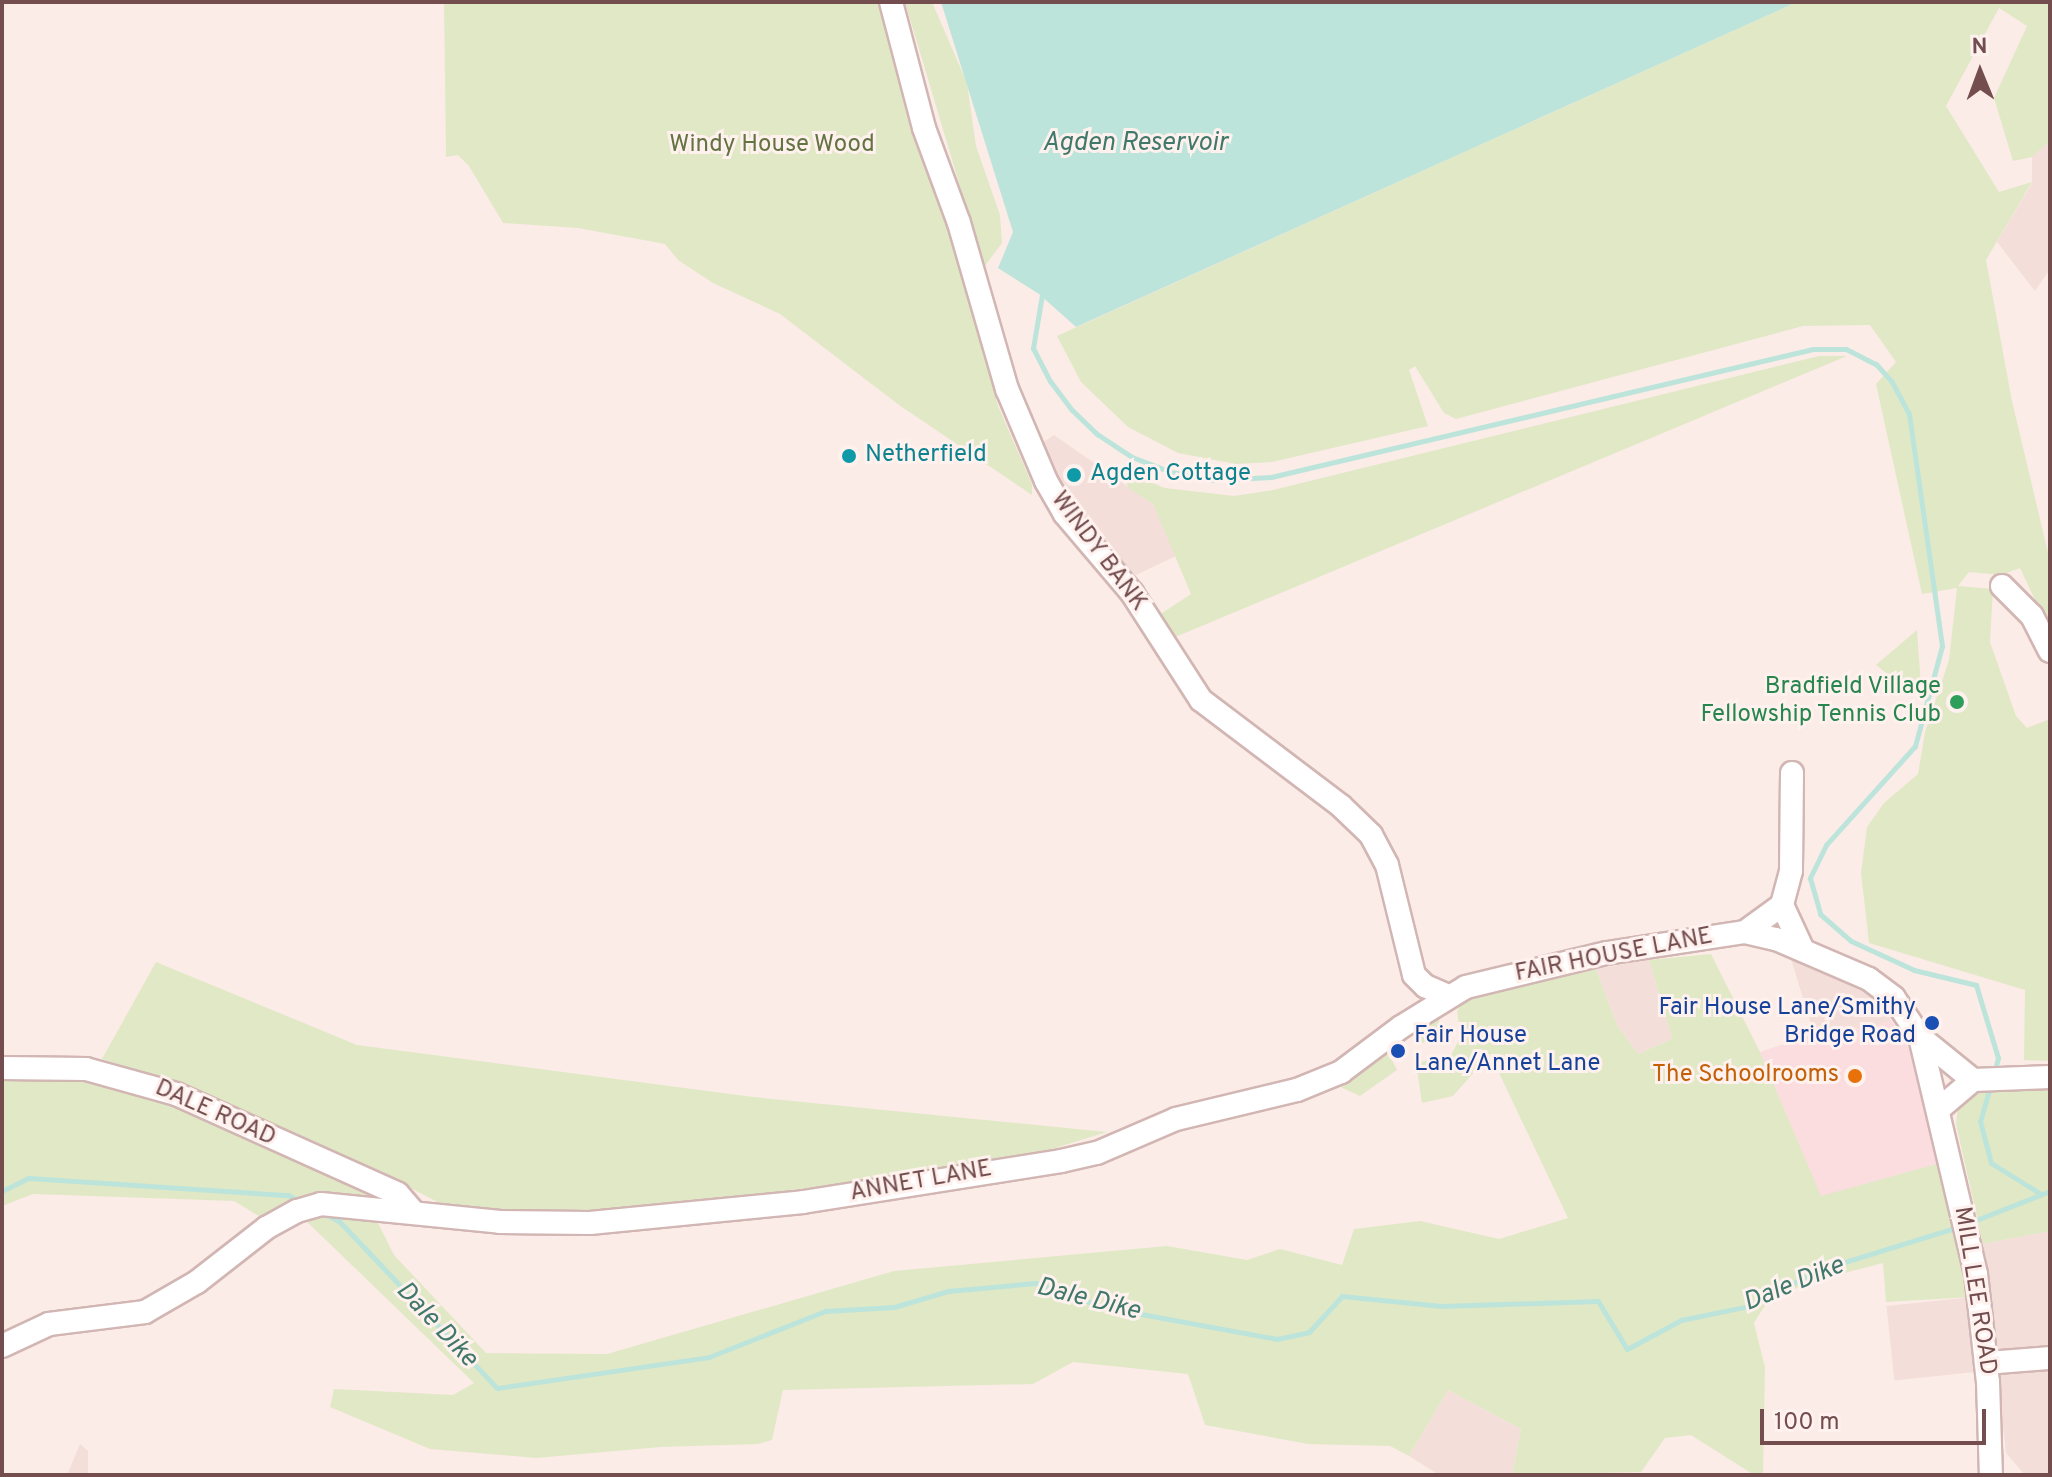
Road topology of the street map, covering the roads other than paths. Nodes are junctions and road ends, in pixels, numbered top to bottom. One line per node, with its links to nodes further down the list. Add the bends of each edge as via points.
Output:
1 (891, 2): 8 (street, WINDY BANK, via 924,128 959,223 1007,389 1046,481 1065,514 1132,593 1201,700 1341,806 1371,835 1387,865)
2 (2002, 586): 3 (street, via 2032,616)
3 (2050, 651)
4 (1792, 773): 5 (street, via 1791,871)
5 (1782, 905): 6 (street); 7 (street)
6 (1745, 932): 7 (street, FAIR HOUSE LANE); 9 (street, FAIR HOUSE LANE, via 1607,953)
7 (1803, 950): 11 (street, FAIR HOUSE LANE, via 1869,979 1894,998)
8 (1414, 975): 9 (street); 10 (street, WINDY BANK)
9 (1448, 996): 10 (street, FAIR HOUSE LANE)
10 (1407, 1023): 16 (street, ANNET LANE, via 1341,1072 1297,1090 1176,1119 1097,1153 1061,1161 803,1202 638,1220 500,1222)
11 (1920, 1037): 14 (street); 15 (street, FAIR HOUSE LANE)
12 (2, 1068): 16 (street, DALE ROAD, via 86,1069 176,1094 398,1194)
13 (2050, 1077): 14 (street)
14 (1975, 1080): 15 (street)
15 (1939, 1109): 19 (street, MILL LEE ROAD, via 1976,1274)
16 (412, 1210): 17 (street, ANNET LANE, via 321,1204 297,1211 145,1312 49,1324)
17 (2, 1346)
18 (2050, 1358): 19 (street)
19 (1986, 1363): 20 (street, MILL LEE ROAD)
20 (1991, 1475)

